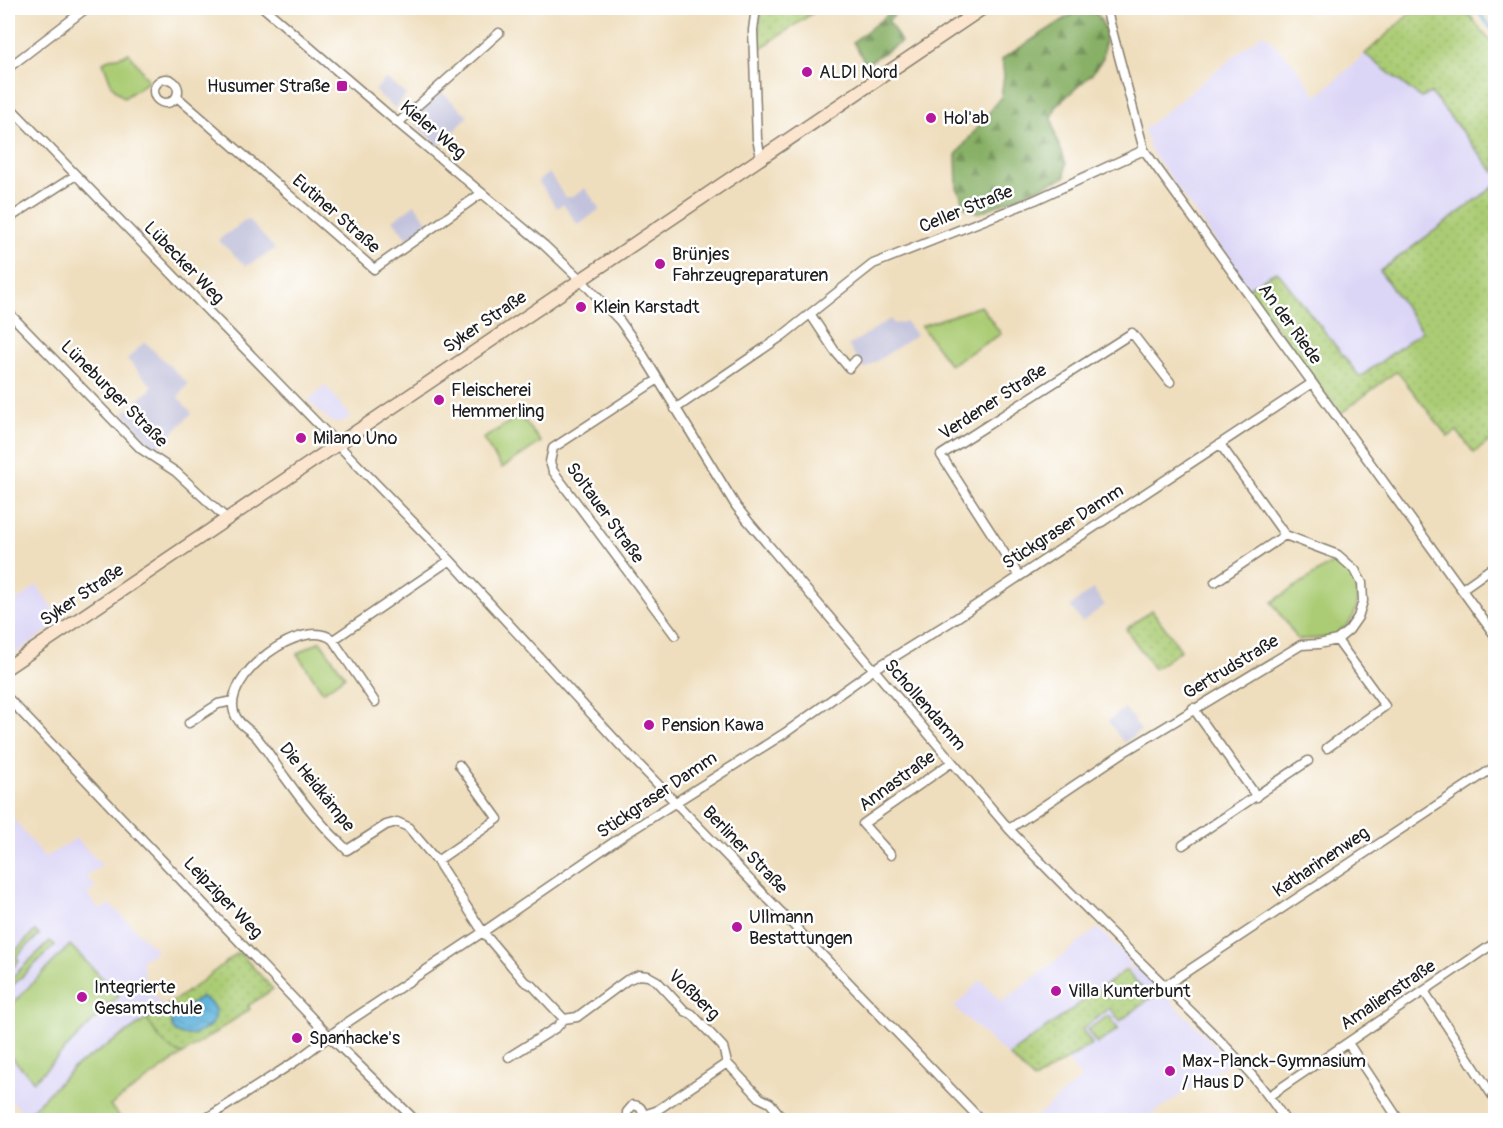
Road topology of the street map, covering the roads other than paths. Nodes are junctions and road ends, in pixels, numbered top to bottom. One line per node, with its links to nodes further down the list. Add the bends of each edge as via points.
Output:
1 (82, 8): 7 (street)
2 (264, 8): 10 (street, Kieler Weg)
3 (756, 8): 12 (street, via 753,30)
4 (982, 8): 12 (main road, Syker Straße)
5 (1106, 8): 11 (street, An der Riede)
6 (499, 33): 10 (street)
7 (8, 68)
8 (177, 97): 14 (street, Eutiner Straße, via 374,269)
9 (8, 105): 13 (street, Lübecker Weg)
10 (398, 123): 14 (street, Kieler Weg)
11 (1144, 150): 18 (street, Celler Straße, via 1035,200 873,264); 22 (street, An der Riede)
12 (761, 157): 16 (main road, Syker Straße)
13 (76, 175): 15 (street); 24 (street, Lübecker Weg)
14 (482, 193): 16 (street, Kieler Weg)
15 (8, 219)
16 (580, 279): 20 (street, Schollendamm, via 620,321); 24 (main road, Syker Straße)
17 (8, 312): 26 (street, Lüneburger Straße, via 141,448 176,472)
18 (811, 315): 19 (street, via 849,368); 23 (street, Celler Straße)
19 (856, 360)
20 (657, 380): 23 (street, Schollendamm); 33 (street, Soltauer Straße, via 554,448 550,462)
21 (1170, 382): 30 (street, Verdener Straße, via 1132,333 941,455)
22 (1312, 383): 25 (street, Stickgraser Damm); 32 (street, An der Riede)
23 (675, 409): 38 (street, Schollendamm, via 739,510)
24 (338, 444): 26 (main road, Syker Straße); 28 (street, Berliner Straße)
25 (1220, 444): 27 (street); 30 (street, Stickgraser Damm)
26 (227, 519): 37 (main road, Syker Straße)
27 (1284, 535): 31 (street); 36 (street, via 1338,555 1355,570 1362,584 1363,601 1350,630)
28 (450, 560): 35 (street); 50 (street, Berliner Straße)
29 (1496, 565): 32 (street)
30 (1019, 576): 38 (street, Stickgraser Damm)
31 (1215, 582)
32 (1462, 589): 34 (street, An der Riede)
33 (675, 635)
34 (1496, 637)
35 (333, 640): 40 (street, via 311,635 273,648 251,667); 41 (street)
36 (1337, 640): 42 (street, Gertrudstraße, via 1301,645); 44 (street, via 1385,706)
37 (8, 667)
38 (873, 670): 46 (street, Schollendamm); 50 (street, Stickgraser Damm, via 785,733)
39 (8, 698): 60 (street, Leipziger Weg)
40 (233, 701): 43 (street, via 218,704); 54 (street, Die Heidkämpe, via 234,716 258,739 322,825 347,850 397,822 408,827)
41 (375, 702)
42 (1194, 708): 49 (street); 51 (street, Gertrudstraße)
43 (189, 723)
44 (1327, 748)
45 (1308, 761): 49 (street)
46 (952, 762): 51 (street, Schollendamm); 53 (street, Annastraße, via 863,824)
47 (459, 765): 54 (street, via 498,819)
48 (1496, 766): 57 (street, Katharinenweg)
49 (1257, 797): 52 (street)
50 (675, 801): 55 (street, Stickgraser Damm); 71 (street, Berliner Straße)
51 (1009, 829): 57 (street, Schollendamm)
52 (1183, 845)
53 (891, 855)
54 (437, 861): 55 (street, Die Heidkämpe)
55 (483, 932): 59 (street, via 524,981); 60 (street, Stickgraser Damm)
56 (1496, 942): 58 (street, Amalienstraße)
57 (1165, 986): 64 (street, Schollendamm, via 1227,1046)
58 (1424, 992): 61 (street, Amalienstraße); 65 (street)
59 (564, 1019): 62 (street); 63 (street, Voßberg, via 577,1017 627,980 648,976 723,1047)
60 (330, 1037): 67 (street, Stickgraser Damm); 68 (street, Leipziger Weg)
61 (1348, 1042): 64 (street, Amalienstraße); 73 (street)
62 (509, 1058)
63 (727, 1063): 66 (street); 70 (street, Voßberg)
64 (1269, 1096): 72 (street, Schollendamm)
65 (1496, 1101)
66 (641, 1118): 69 (street, via 643,1110 633,1105 627,1112)
67 (204, 1120)
68 (414, 1120)
69 (631, 1120)
70 (784, 1120)
71 (981, 1120)
72 (1285, 1120)
73 (1399, 1120)

